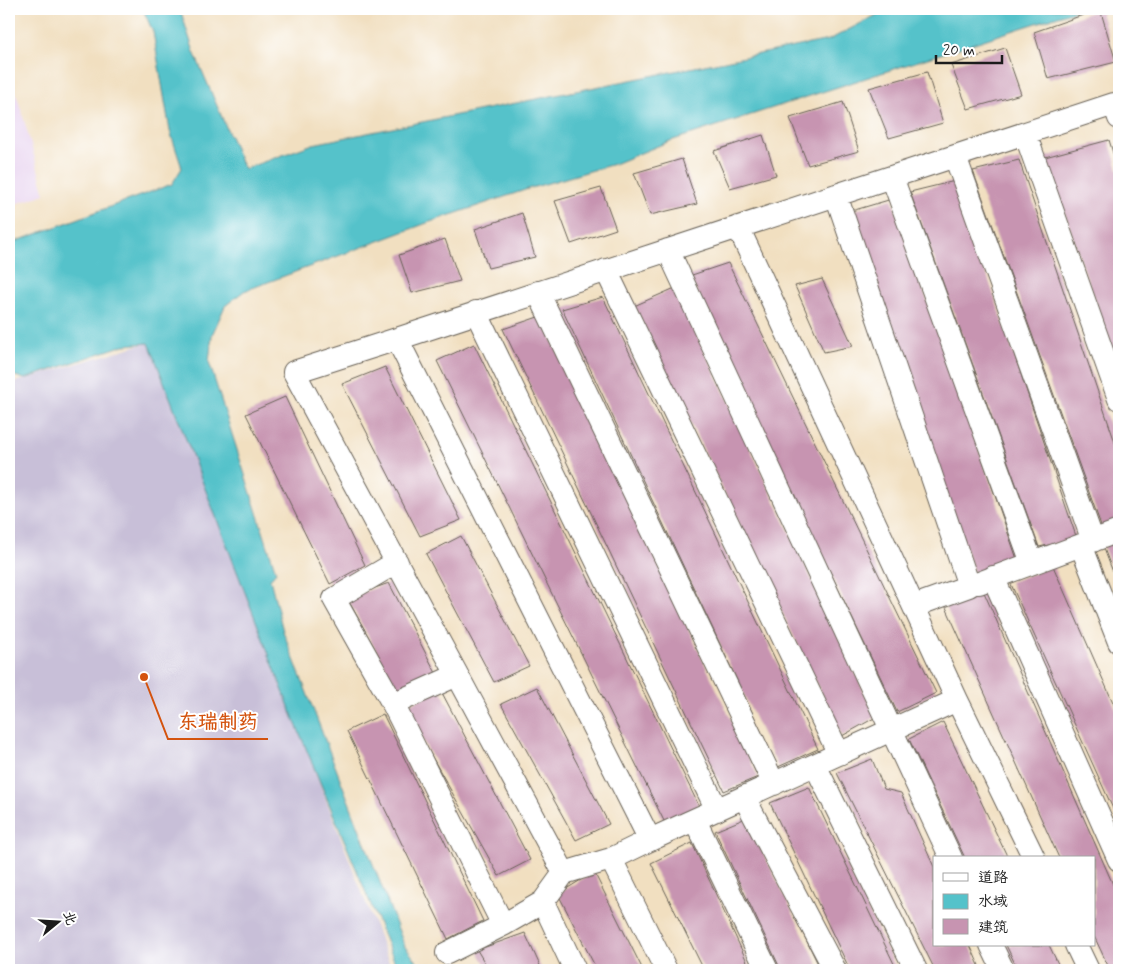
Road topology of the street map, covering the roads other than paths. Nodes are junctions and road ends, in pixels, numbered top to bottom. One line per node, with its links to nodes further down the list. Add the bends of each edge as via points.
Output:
1 (1119, 118): 2 (street, via 1114,104)
2 (1024, 133): 3 (street); 12 (street)
3 (955, 156): 4 (street); 14 (street)
4 (892, 177): 5 (street); 16 (street)
5 (836, 195): 6 (street); 18 (street)
6 (738, 227): 7 (street); 19 (street)
7 (668, 250): 8 (street); 24 (street)
8 (606, 270): 9 (street); 25 (street)
9 (538, 292): 10 (street); 27 (street)
10 (476, 312): 11 (street); 29 (street)
11 (397, 339): 15 (street, via 294,372); 31 (street)
12 (1119, 399)
13 (1119, 531): 14 (street)
14 (1087, 543): 16 (street); 20 (street)
15 (397, 562): 21 (street); 23 (street, via 334,599)
16 (1032, 563): 17 (street)
17 (993, 577): 18 (street); 35 (street)
18 (969, 586): 19 (street)
19 (914, 606): 22 (street)
20 (1119, 642)
21 (457, 675): 23 (street); 36 (street)
22 (957, 700): 24 (street); 33 (street)
23 (393, 704): 38 (street)
24 (892, 730): 25 (street); 32 (street)
25 (839, 754): 26 (street)
26 (815, 765): 27 (street); 46 (street)
27 (774, 784): 28 (street)
28 (744, 797): 29 (street); 45 (street)
29 (717, 810): 30 (street)
30 (694, 820): 31 (street); 44 (street)
31 (650, 840): 34 (street)
32 (950, 856)
33 (1033, 856)
34 (611, 858): 36 (street); 43 (street)
35 (1119, 860)
36 (564, 873): 37 (street)
37 (543, 902): 38 (street); 42 (street)
38 (503, 925): 41 (street)
39 (991, 946): 47 (street)
40 (1076, 946): 48 (street)
41 (446, 953)
42 (575, 970)
43 (666, 970)
44 (767, 970)
45 (834, 970)
46 (916, 970)
47 (1003, 970)
48 (1088, 970)

